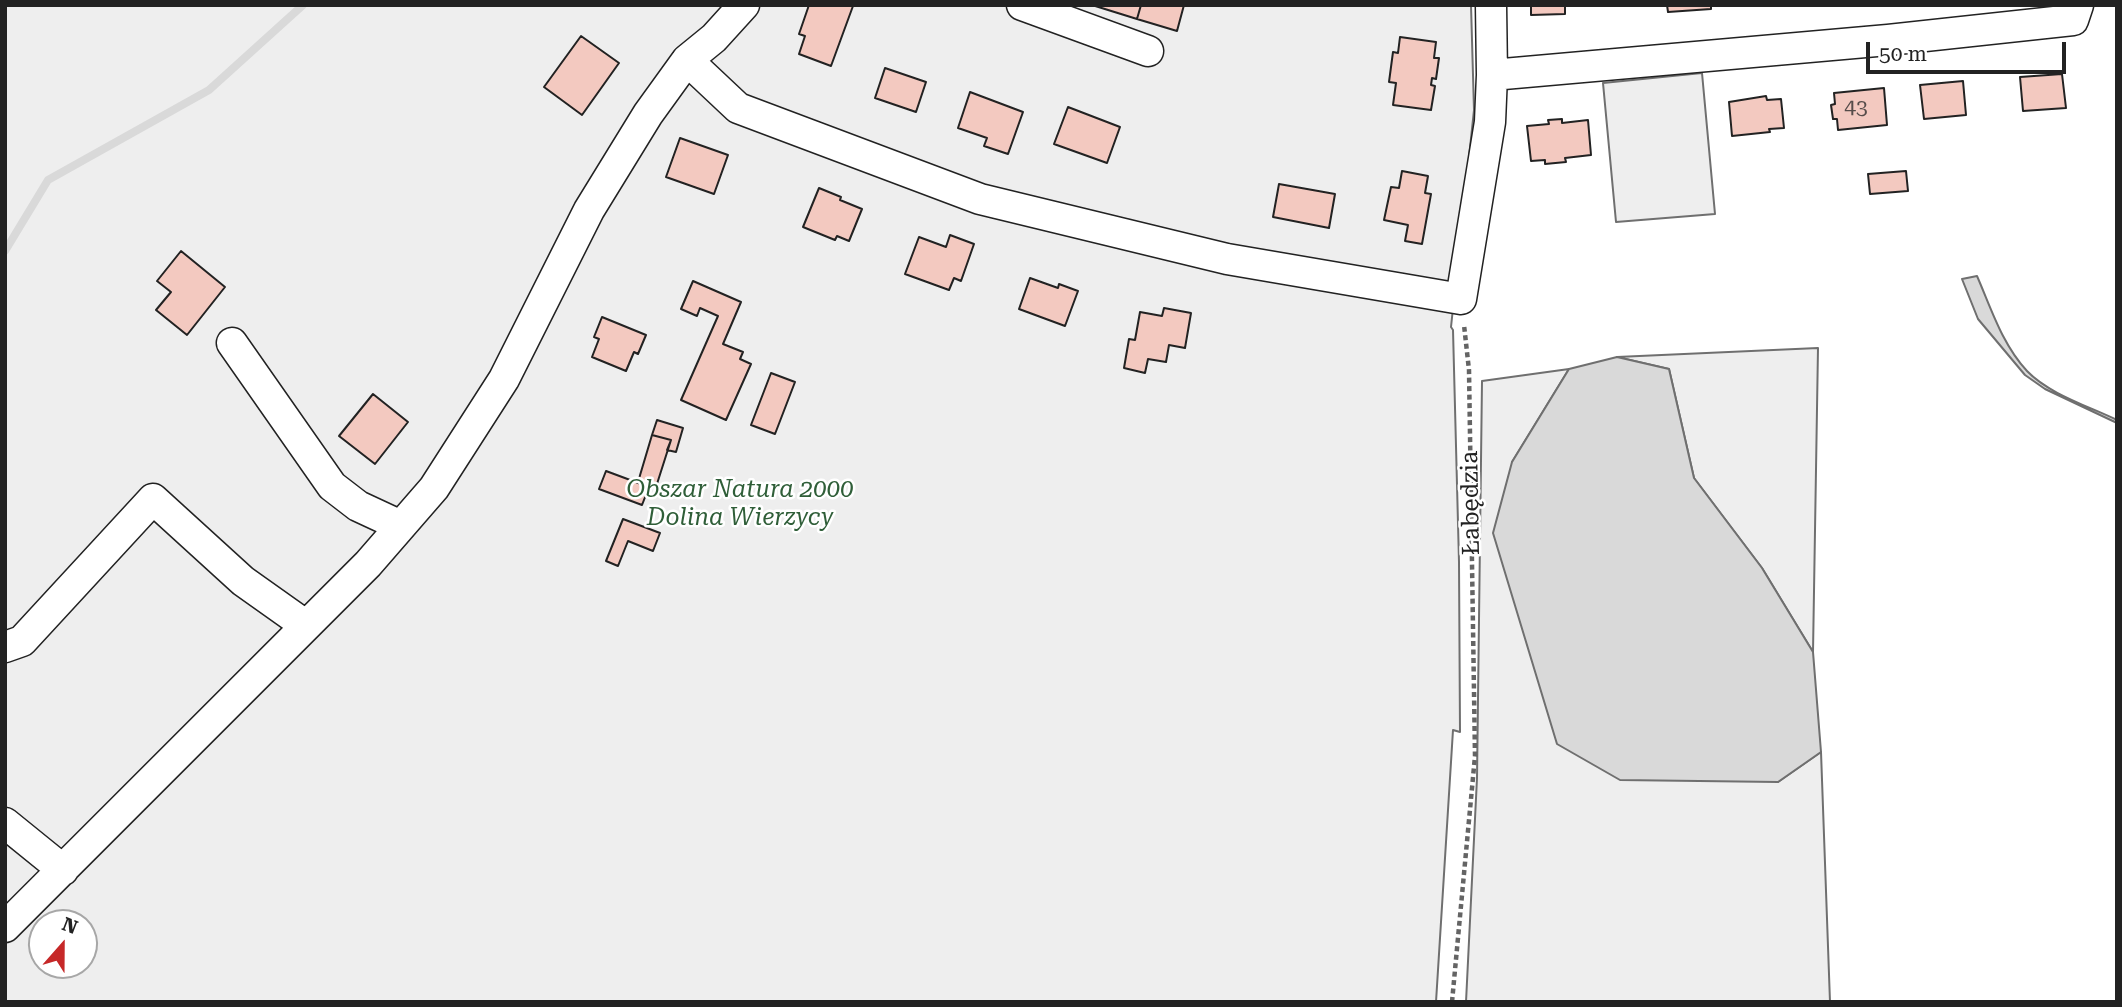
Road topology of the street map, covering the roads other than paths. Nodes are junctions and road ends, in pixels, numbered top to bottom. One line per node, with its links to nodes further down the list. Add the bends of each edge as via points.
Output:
1 (744, 5): 6 (street)
2 (1022, 5): 5 (street)
3 (1491, 5): 7 (street)
4 (2078, 5): 7 (street, via 2073,20)
5 (1148, 51)
6 (687, 60): 7 (street, via 738,108 979,199 1227,259 1461,299 1490,122); 9 (street, via 589,210 504,379 434,488)
7 (1492, 75)
8 (232, 343): 9 (street, via 332,486 358,506)
9 (401, 526): 10 (street)
10 (305, 625): 11 (street, via 243,581 153,499 22,641); 13 (street)
11 (5, 646)
12 (5, 823): 13 (street)
13 (63, 870): 14 (street)
14 (5, 927)

